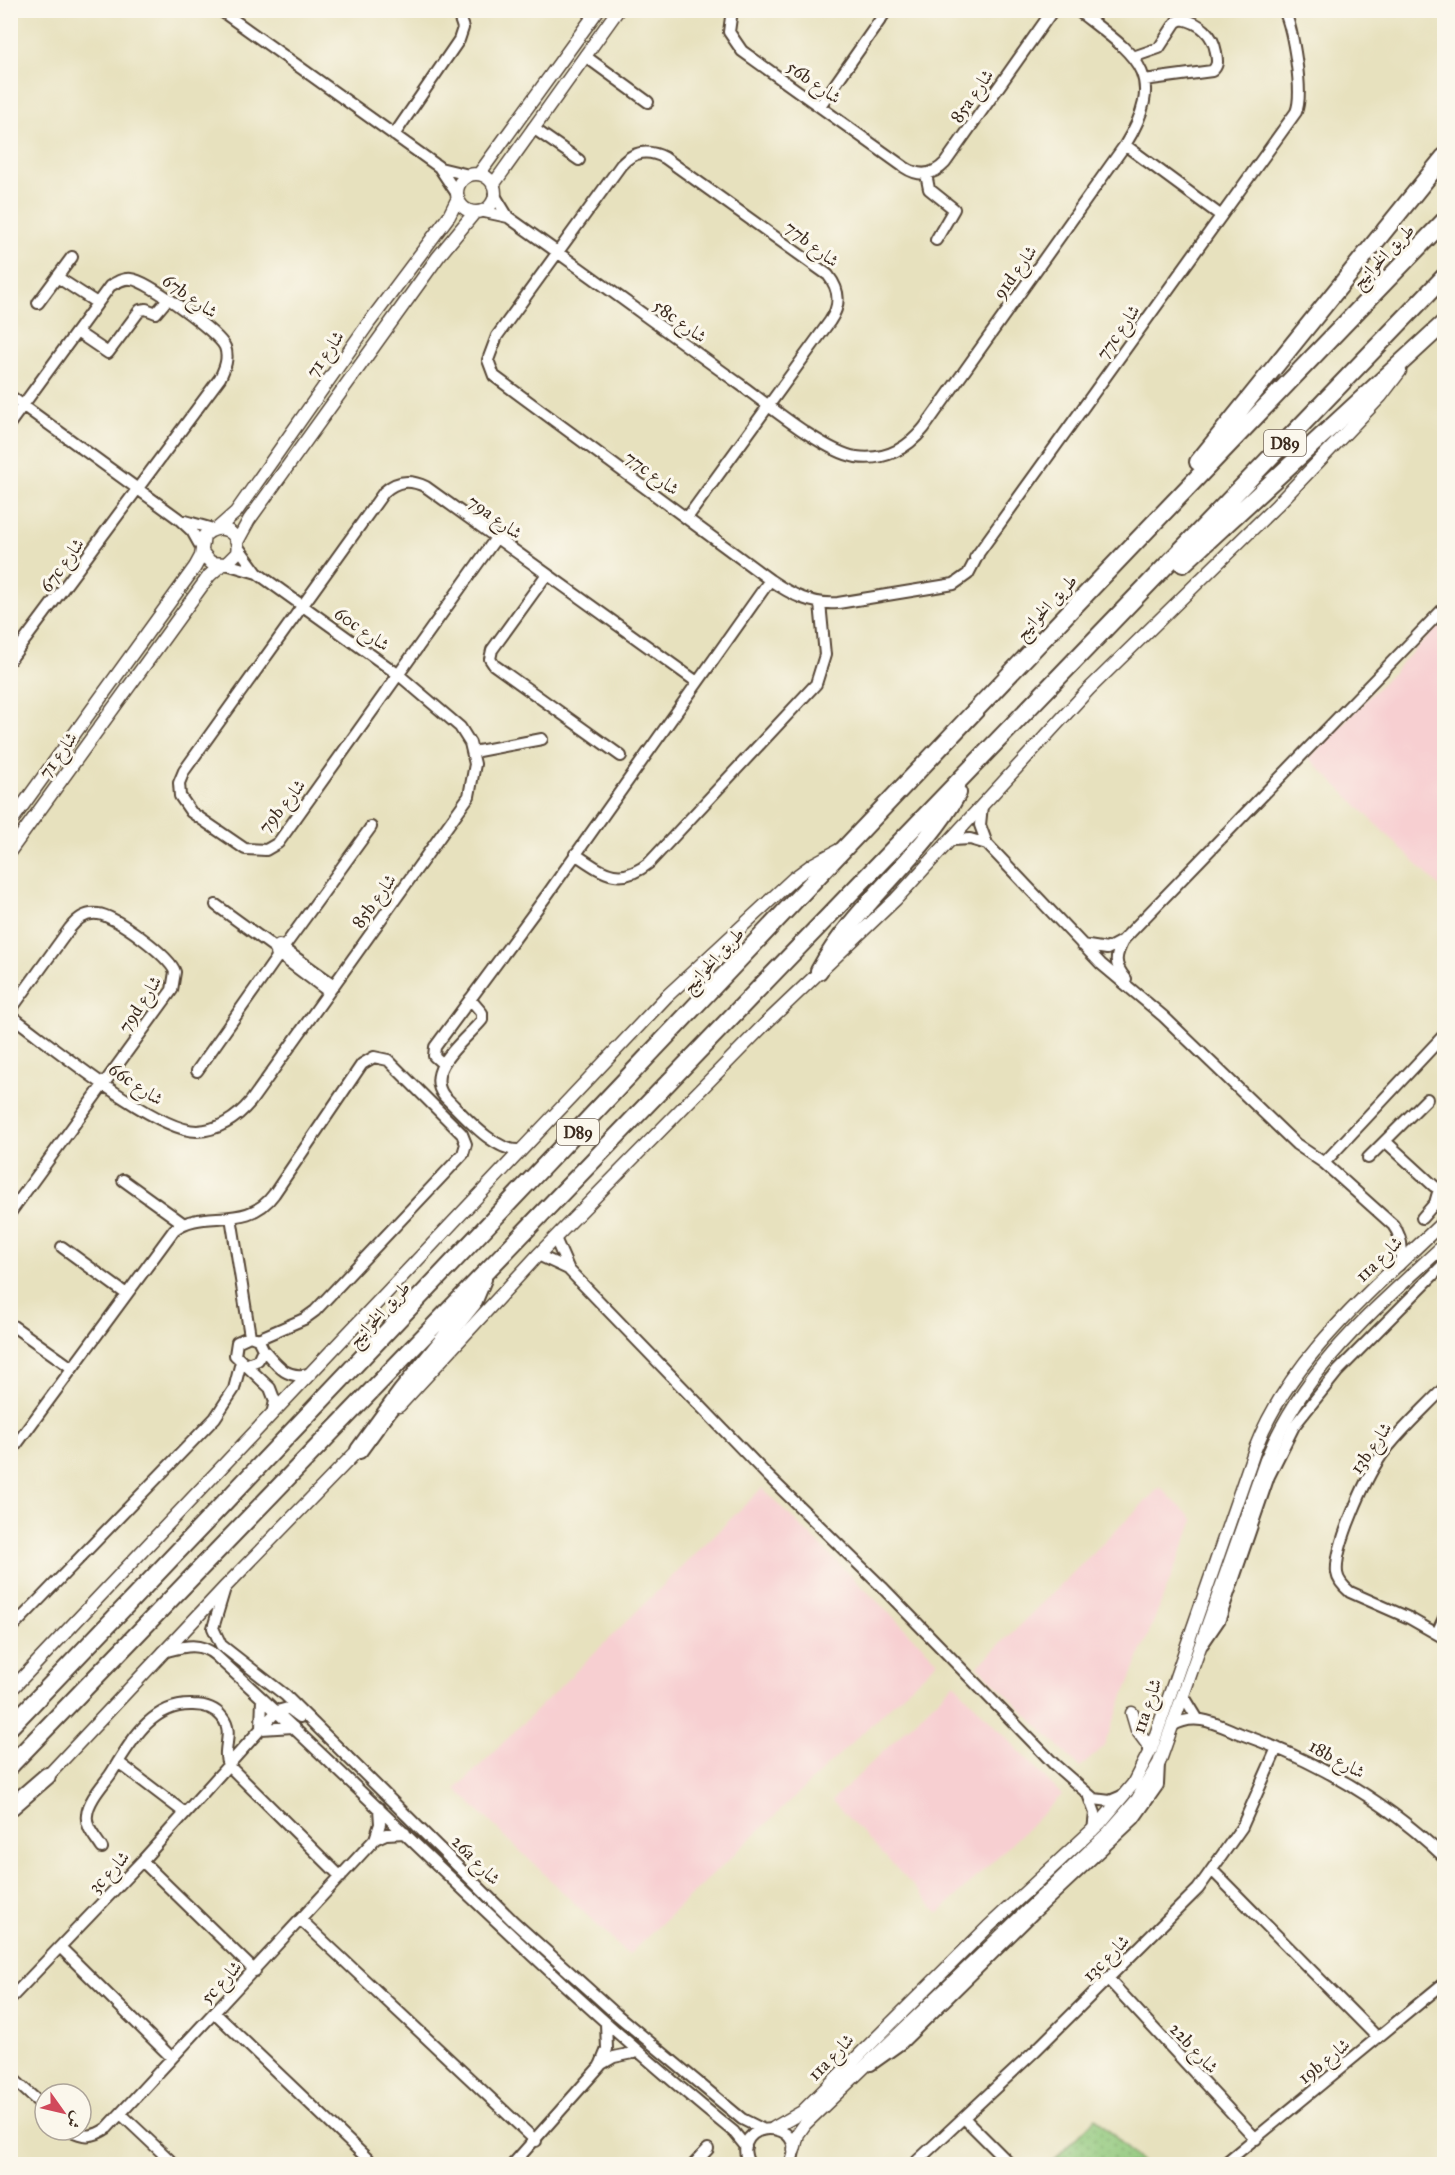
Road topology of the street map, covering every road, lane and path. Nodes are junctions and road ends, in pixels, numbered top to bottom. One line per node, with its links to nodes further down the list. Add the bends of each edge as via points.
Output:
1 (220, 10): 16 (street)
2 (457, 10): 16 (street, via 463,28 459,40)
3 (598, 10): 22 (street)
4 (618, 10): 10 (street)
5 (732, 10): 14 (street, 56b شارع, via 729,32 736,46)
6 (887, 10): 14 (street)
7 (1053, 10): 21 (street, 85a شارع, via 945,163)
8 (1077, 10): 11 (street, 91d شارع)
9 (1284, 10): 26 (street, 77c شارع, via 1300,99 1296,112)
10 (585, 56): 13 (street); 15 (street)
11 (1133, 57): 12 (street, 91d شارع); 12 (street, via 1159,48 1176,22 1182,20 1214,39 1217,63 1212,71)
12 (1144, 80): 17 (street, 91d شارع, via 1143,113)
13 (648, 102)
14 (820, 106): 21 (street, 56b شارع, via 910,172)
15 (533, 128): 19 (street); 23 (street)
16 (394, 135): 20 (street)
17 (1125, 145): 26 (street); 44 (street, 91d شارع, via 917,437 899,450 877,457 855,457)
18 (1444, 157): 49 (highway)
19 (579, 160)
20 (439, 167): 22 (street); 24 (street)
21 (926, 174): 29 (street, via 929,189 954,209)
22 (474, 175): 23 (street, via 487,178); 24 (street, via 462,180)
23 (494, 190): 25 (street, via 488,207); 27 (street, 58c شارع)
24 (458, 196): 25 (street, via 463,206); 48 (street, شارع 71, via 449,216 236,512)
25 (478, 211): 27 (street, 58c شارع); 51 (street, شارع 71, via 444,250 249,520)
26 (1220, 215): 57 (street, 77c شارع, via 978,555 960,574 936,587)
27 (508, 217): 30 (street, 58c شارع)
28 (1444, 221): 49 (highway, طريق الخوانيج / D89)
29 (936, 240)
30 (557, 252): 42 (street, 58c شارع); 42 (street, 77b شارع, via 621,165 633,154 650,152 665,158 822,270 837,289 835,314); 46 (street, 77c شارع, via 492,344 490,369 500,383)
31 (72, 257): 32 (street)
32 (57, 277): 35 (street); 36 (street)
33 (1444, 277): 60 (highway, D89)
34 (167, 300): 36 (street, 67b شارع, via 143,283 123,279 110,286); 38 (street, via 156,313 140,310 108,353); 45 (street, 67b شارع, via 215,333 225,347 226,363 220,378)
35 (38, 303)
36 (97, 303): 38 (street, 67b شارع)
37 (1444, 323): 39 (highway)
38 (76, 332): 41 (street, 67b شارع)
39 (1408, 357): 60 (highway, via 1202,547); 69 (street, via 1371,407 1089,688)
40 (10, 396): 41 (street)
41 (24, 405): 43 (street); 45 (street)
42 (769, 406): 44 (street, 58c شارع); 46 (street, 77b شارع)
43 (10, 423)
44 (834, 449)
45 (139, 489): 47 (street); 61 (street, 67c شارع)
46 (687, 518): 56 (street, 77c شارع)
47 (179, 519): 48 (street); 52 (street)
48 (215, 529): 51 (street, via 232,533); 52 (street, via 204,536)
49 (1142, 533): 74 (highway, طريق الخوانيج / D89)
50 (496, 538): 55 (street, 79a شارع); 58 (street, 79a شارع, via 418,482 400,482 384,492); 62 (street, 79b شارع)
51 (237, 545): 53 (street, via 234,557); 54 (street, 60c شارع)
52 (202, 549): 53 (street, via 211,563); 70 (street, شارع 71, via 195,567)
53 (223, 564): 54 (street, 60c شارع); 75 (street, شارع 71, via 209,576)
54 (257, 573): 58 (street, 60c شارع)
55 (547, 574): 63 (street, 79a شارع); 67 (street, via 492,650 490,659)
56 (770, 580): 57 (street, 77c شارع, via 790,594); 63 (street)
57 (820, 603): 76 (street, via 825,636 822,670 816,684 639,876 624,883 609,880)
58 (301, 606): 62 (street, 60c شارع); 62 (street, 79b شارع, via 179,783 186,808 239,846 252,851 266,850 283,838)
59 (1444, 608): 78 (street)
60 (1126, 609): 68 (highway, D89)
61 (10, 660)
62 (399, 675): 64 (street, 60c شارع)
63 (697, 682): 76 (street)
64 (446, 713): 66 (street, 85b شارع, via 466,734)
65 (542, 739): 66 (street)
66 (473, 753): 82 (street, 85b شارع, via 473,786 464,806)
67 (621, 756)
68 (967, 775): 81 (highway, via 940,821 849,923); 111 (highway, D89)
69 (982, 804): 72 (street); 73 (street, via 980,825)
70 (10, 823)
71 (371, 827): 80 (street)
72 (951, 840): 73 (street, via 970,839); 81 (street, via 896,899)
73 (987, 844): 79 (street)
74 (846, 848): 93 (street, via 813,864 785,886 667,996); 138 (highway, طريق الخوانيج / D89)
75 (10, 851)
76 (575, 854): 84 (street)
77 (216, 905): 80 (street)
78 (1124, 939): 79 (street, via 1107,949); 83 (street, via 1115,956)
79 (1082, 945): 83 (street)
80 (280, 951): 82 (street); 88 (street)
81 (819, 971): 104 (street)
82 (331, 988): 91 (street, 85b شارع)
83 (1131, 988): 95 (street, via 1288,1137)
84 (470, 999): 87 (street, via 434,1050 434,1056); 87 (street, via 482,1013 482,1020)
85 (10, 1013): 89 (street, 66c شارع); 89 (street, 79d شارع, via 82,916 106,916 165,957 175,972 172,990)
86 (1444, 1035): 95 (street)
87 (443, 1064): 93 (street, via 437,1081 444,1096 501,1147)
88 (197, 1071)
89 (105, 1083): 91 (street, 66c شارع, via 165,1122 196,1131 227,1123); 98 (street, 79d شارع)
90 (1427, 1099): 92 (street)
91 (252, 1101)
92 (1385, 1141): 94 (street); 97 (street)
93 (520, 1150): 118 (street)
94 (1368, 1158)
95 (1324, 1163): 109 (street, via 1397,1230 1402,1247)
96 (123, 1180): 102 (street)
97 (1442, 1188): 100 (street)
98 (10, 1213)
99 (231, 1217): 102 (street); 115 (street); 115 (street, via 250,1213 266,1203 362,1064 370,1059 379,1057 391,1063 465,1138 460,1158 320,1306)
100 (1422, 1218)
101 (1444, 1221): 103 (street, 11a شارع)
102 (184, 1224): 113 (street, via 172,1233)
103 (1434, 1231): 109 (street, 11a شارع); 112 (street, via 1435,1244)
104 (555, 1238): 107 (street); 110 (street)
105 (1444, 1245): 112 (street, 11a شارع)
106 (62, 1247): 113 (street)
107 (538, 1255): 110 (street); 122 (street)
108 (1444, 1264): 128 (street, 11a شارع, via 1338,1371 1294,1426 1269,1476 1220,1619)
109 (1399, 1265): 142 (street, 11a شارع, via 1317,1348 1268,1418)
110 (569, 1270): 148 (street, via 767,1475)
111 (484, 1274): 122 (highway, via 473,1303); 145 (highway, D89)
112 (1395, 1291): 128 (street, 11a شارع, via 1325,1360 1284,1420)
113 (125, 1293): 117 (street)
114 (13, 1326): 117 (street)
115 (258, 1346): 116 (street); 116 (street, via 241,1338 235,1355); 118 (street, via 281,1370 293,1376)
116 (244, 1363): 120 (street, via 272,1392); 126 (street, via 234,1389 215,1418)
117 (72, 1368): 121 (street)
118 (308, 1374): 120 (street)
119 (1444, 1388): 127 (street, 13b شارع, via 1392,1442 1372,1470 1340,1549 1337,1575 1350,1592)
120 (273, 1410): 130 (street)
121 (14, 1440): 123 (street)
122 (359, 1450): 124 (street)
123 (10, 1452)
124 (225, 1587): 129 (street); 140 (street, 26a شارع, via 213,1628 218,1641 279,1689)
125 (1444, 1618): 127 (street)
126 (10, 1630)
127 (1441, 1635)
128 (1200, 1646): 131 (street, 11a شارع)
129 (162, 1653): 132 (street, 26a شارع, via 204,1647); 146 (street)
130 (10, 1691)
131 (1183, 1695): 135 (street); 137 (street, 11a شارع)
132 (262, 1698): 133 (street, 26a شارع); 139 (street)
133 (277, 1711): 136 (street, 26a شارع); 139 (street, 3c شارع); 140 (street, via 292,1710)
134 (1132, 1713): 142 (street, via 1137,1730)
135 (1197, 1718): 137 (street); 141 (street, 18b شارع)
136 (293, 1726): 139 (street); 150 (street, 26a شارع)
137 (1172, 1726): 183 (street, 11a شارع, via 1159,1763 1119,1822 805,2124 798,2134)
138 (10, 1727)
139 (261, 1729): 144 (street, 3c شارع)
140 (325, 1734): 177 (street, 26a شارع, via 554,1958 710,2094 747,2123)
141 (1277, 1748): 157 (street, 18b شارع, via 1369,1796); 159 (street, 13c شارع, via 1242,1827)
142 (1151, 1749): 147 (street, 11a شارع)
143 (118, 1762): 144 (street, 3c شارع, via 150,1720 168,1709 190,1705 210,1707 225,1722); 151 (street); 156 (street, 3c شارع, via 87,1815 89,1827)
144 (228, 1765): 151 (street, 3c شارع); 160 (street)
145 (10, 1767)
146 (48, 1776): 149 (highway); 152 (street)
147 (1125, 1795): 148 (street, via 1105,1801); 153 (street, 11a شارع)
148 (1089, 1797): 153 (street, via 1095,1814)
149 (10, 1808)
150 (380, 1808): 154 (street, 26a شارع); 155 (street)
151 (185, 1813): 158 (street, 3c شارع)
152 (10, 1815)
153 (1093, 1831): 177 (street, 11a شارع, via 988,1927 802,2112)
154 (405, 1833): 155 (street, via 386,1833); 168 (street, 26a شارع)
155 (375, 1839): 160 (street, 5c شارع)
156 (102, 1848)
157 (1444, 1855)
158 (142, 1861): 162 (street, 3c شارع); 163 (street)
159 (1213, 1871): 164 (street, 13c شارع); 169 (street)
160 (341, 1877): 161 (street, 5c شارع)
161 (301, 1920): 163 (street, 5c شارع); 180 (street)
162 (60, 1947): 166 (street, 3c شارع); 171 (street)
163 (255, 1971): 167 (street, 5c شارع)
164 (1108, 1979): 176 (street, 13c شارع); 179 (street, 22b شارع)
165 (1444, 1983): 169 (street, 19b شارع)
166 (10, 2000)
167 (214, 2013): 171 (street, 5c شارع); 186 (street)
168 (606, 2022): 170 (street, 26a شارع); 172 (street, via 608,2049)
169 (1378, 2038): 179 (street, 19b شارع)
170 (639, 2052): 172 (street, via 614,2057); 181 (street, 26a شارع, via 734,2132)
171 (172, 2058): 175 (street, 5c شارع)
172 (600, 2066): 180 (street)
173 (10, 2076): 174 (street)
174 (33, 2097)
175 (121, 2114): 178 (street, 5c شارع, via 101,2132); 185 (street)
176 (964, 2118): 184 (street, 13c شارع); 190 (street)
177 (768, 2129): 181 (street, via 752,2136); 183 (street, 26a شارع, via 789,2138)
178 (93, 2134)
179 (1256, 2139): 191 (street, 19b شارع)
180 (536, 2141): 187 (street)
181 (746, 2147): 189 (street)
182 (708, 2149): 188 (street)
183 (792, 2160)
184 (918, 2161)
185 (174, 2164)
186 (374, 2164)
187 (513, 2164)
188 (694, 2164)
189 (749, 2164)
190 (1010, 2164)
191 (1224, 2164)

